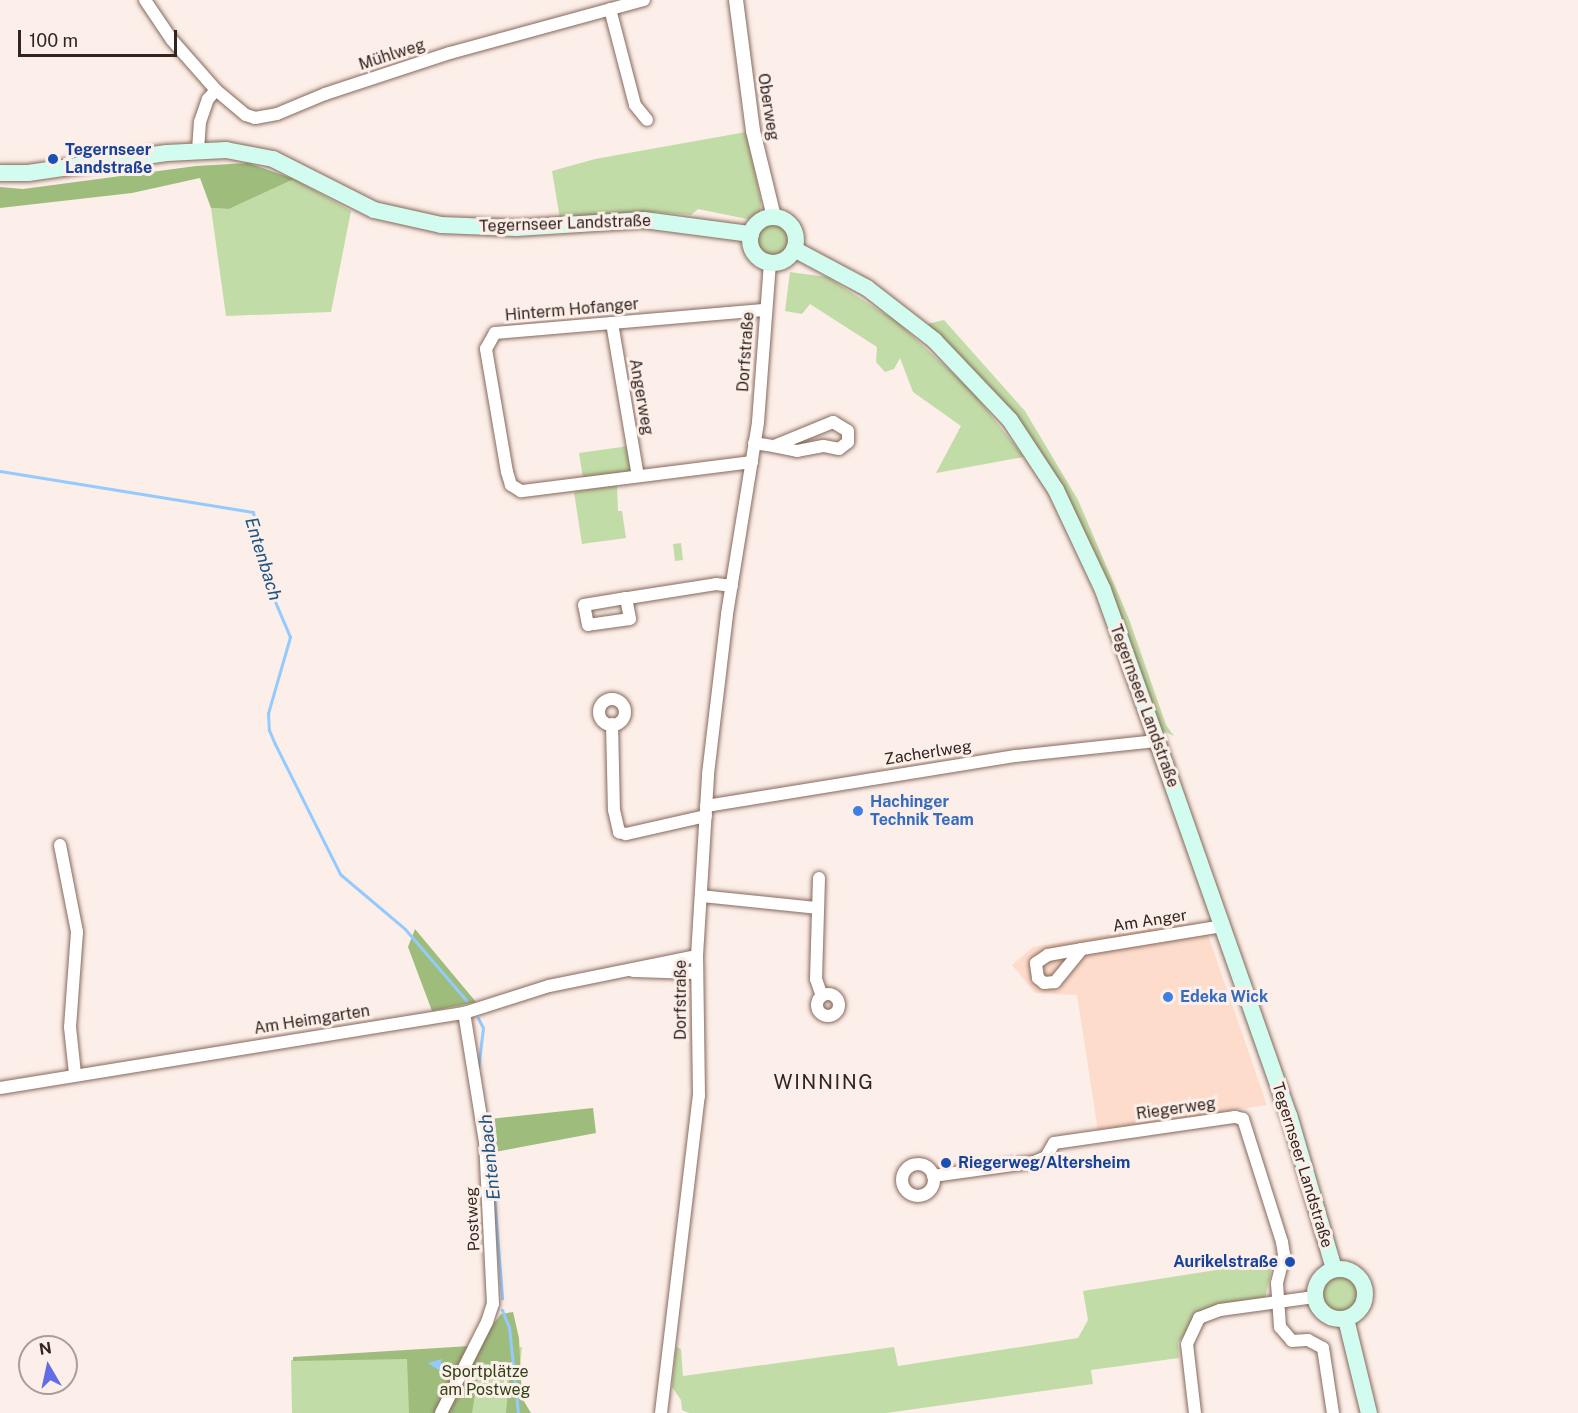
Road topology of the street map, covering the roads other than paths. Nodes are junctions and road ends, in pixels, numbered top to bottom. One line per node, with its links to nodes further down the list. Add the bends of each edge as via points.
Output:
1 (145, 0): 5 (street, Mühlweg, via 172,40)
2 (644, 0): 4 (street, Mühlweg)
3 (736, 0): 9 (street, Oberweg, via 753,131)
4 (610, 9): 5 (street, Mühlweg, via 410,66 263,117 246,115); 6 (street, via 634,105)
5 (216, 90): 7 (street, via 208,99 200,122)
6 (647, 120)
7 (198, 150): 8 (main road, Tegernseer Landstraße, via 27,173); 10 (main road, Tegernseer Landstraße, via 249,152 273,159 374,210 441,225 516,228 644,220)
8 (0, 172)
9 (774, 217): 10 (main road, via 757,223); 11 (main road, via 793,228)
10 (751, 234): 12 (main road, via 753,253)
11 (795, 249): 12 (main road, via 784,261); 22 (main road, Tegernseer Landstraße, via 858,283 903,315 965,369 1038,458 1077,529)
12 (770, 263): 13 (street, Dorfstraße)
13 (766, 310): 14 (street, Hinterm Hofanger); 15 (street, Dorfstraße)
14 (612, 323): 18 (street, Angerweg); 18 (street, Hinterm Hofanger, via 495,333 486,349 489,371 511,485 532,493)
15 (754, 443): 16 (street); 17 (street, Dorfstraße)
16 (774, 446): 16 (street, via 796,451 823,446 839,449 848,442 848,431 833,422)
17 (752, 462): 18 (street, Hinterm Hofanger); 19 (street, Dorfstraße)
18 (638, 476)
19 (732, 586): 20 (street, via 716,584); 23 (street, Dorfstraße)
20 (626, 598)
21 (612, 724): 23 (street, Zacherlweg, via 614,810 620,832 626,834)
22 (1157, 741): 23 (street, Zacherlweg, via 1016,756); 28 (main road, Tegernseer Landstraße)
23 (706, 811): 26 (street, Dorfstraße)
24 (60, 845): 35 (street, via 77,932 70,1027)
25 (819, 878): 27 (street)
26 (702, 896): 27 (street); 30 (street, Dorfstraße)
27 (817, 908): 33 (street, via 816,979)
28 (1222, 926): 29 (street, Am Anger); 38 (main road, Tegernseer Landstraße, via 1292,1126)
29 (1082, 949)
30 (697, 956): 31 (street, Am Heimgarten); 32 (street, Dorfstraße)
31 (625, 971): 32 (street, Am Heimgarten); 34 (street, Am Heimgarten, via 549,986)
32 (697, 973): 43 (street, Dorfstraße, via 699,1096)
33 (822, 996)
34 (464, 1013): 35 (street, Am Heimgarten); 42 (street, Postweg, via 485,1142 493,1304 488,1322)
35 (75, 1074): 36 (street, Am Heimgarten)
36 (0, 1088)
37 (933, 1176): 40 (street, Riegerweg, via 1034,1162 1046,1157 1054,1143 1243,1119 1282,1242)
38 (1334, 1269): 39 (main road, Tegernseer Landstraße, via 1321,1277); 41 (main road, Tegernseer Landstraße, via 1349,1270 1365,1288 1360,1311)
39 (1314, 1297): 40 (street); 41 (main road, via 1325,1315)
40 (1279, 1302): 44 (street, via 1220,1310 1199,1318 1187,1344); 45 (street, via 1280,1327 1285,1336 1292,1341 1319,1343 1323,1348)
41 (1346, 1319): 46 (main road)
42 (441, 1413)
43 (661, 1413)
44 (1195, 1413)
45 (1333, 1413)
46 (1369, 1413)

